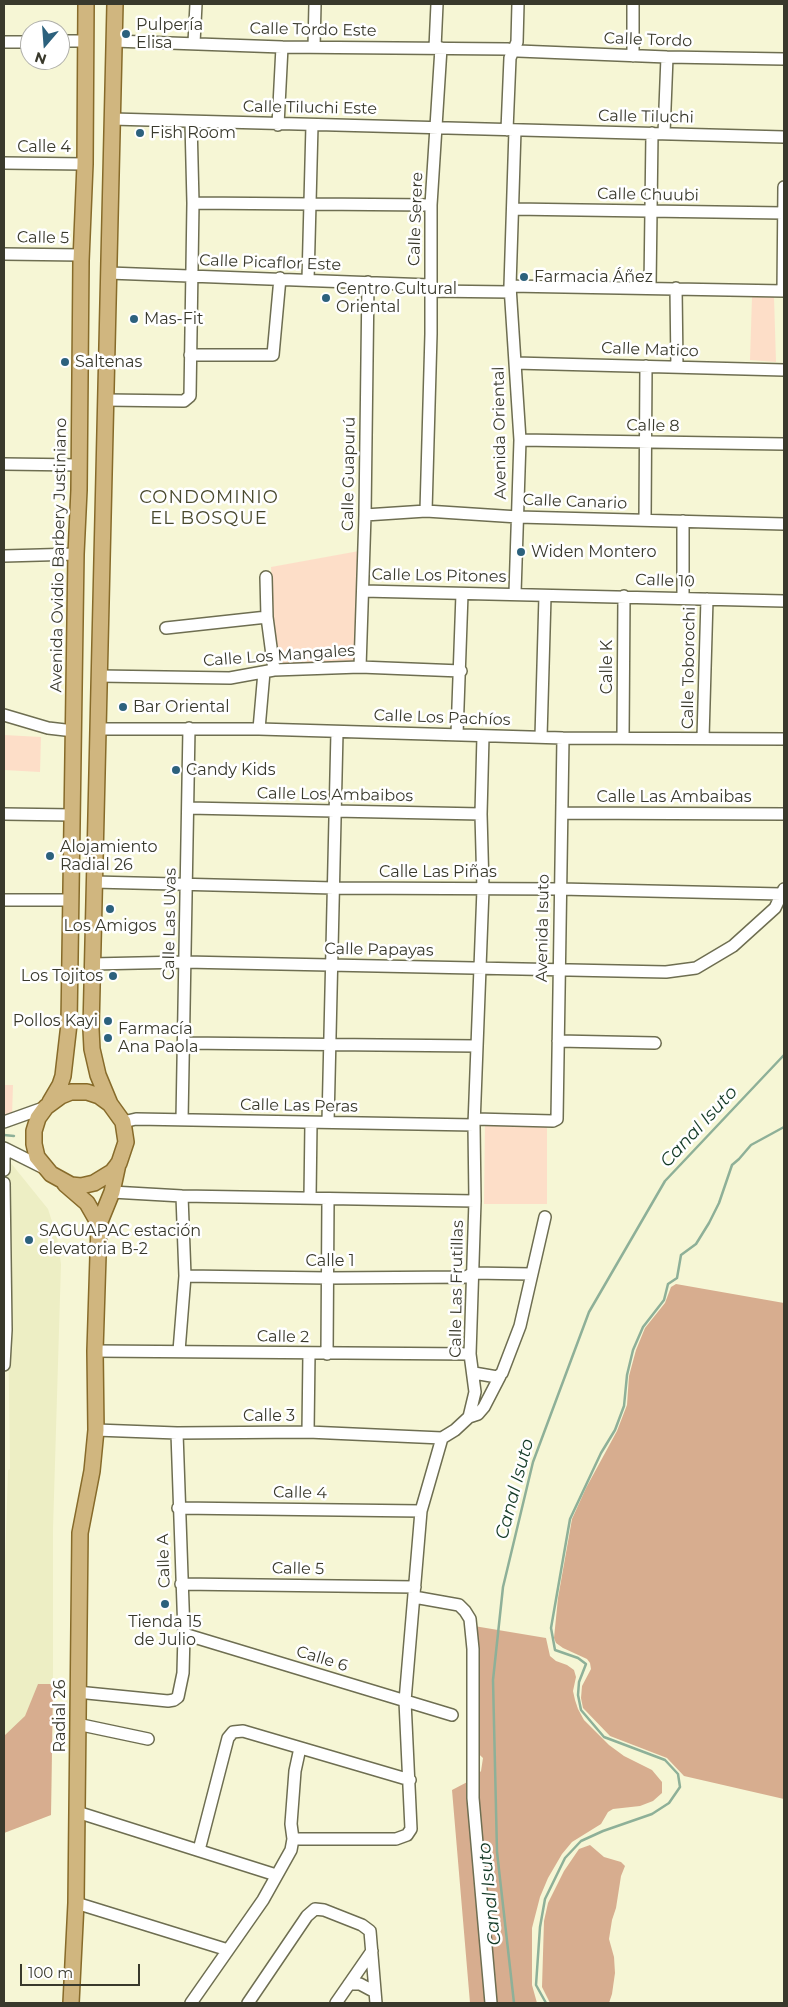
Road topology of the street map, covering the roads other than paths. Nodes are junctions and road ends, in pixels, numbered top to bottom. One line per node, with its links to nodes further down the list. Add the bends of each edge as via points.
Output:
1 (86, 4): 9 (main road, Avenida Ovidio Barbery Justiniano)
2 (115, 4): 10 (main road)
3 (196, 4): 13 (street)
4 (315, 4): 15 (street)
5 (437, 4): 16 (street, Calle Serere)
6 (518, 4): 17 (street, Avenida Oriental, via 517,42)
7 (633, 4): 18 (street)
8 (70, 41): 9 (street)
9 (85, 41): 30 (main road, Avenida Ovidio Barbery Justiniano)
10 (114, 41): 13 (street, Calle Tordo Este); 21 (main road)
11 (4, 42): 12 (street)
12 (20, 42)
13 (194, 43): 14 (street, Calle Tordo Este)
14 (282, 47): 15 (street, Calle Tordo Este); 23 (street)
15 (314, 47): 16 (street, Calle Tordo Este)
16 (438, 48): 17 (street, Calle Tordo Este); 25 (street, Calle Serere)
17 (512, 50): 18 (street, Calle Tordo); 26 (street, Avenida Oriental)
18 (633, 56): 19 (street, Calle Tordo)
19 (667, 57): 20 (street, Calle Tordo); 27 (street)
20 (784, 59)
21 (112, 119): 22 (street, Calle Tiluchi Este); 40 (main road)
22 (191, 122): 23 (street, Calle Tiluchi Este); 32 (street)
23 (278, 125): 24 (street, Calle Tiluchi Este)
24 (312, 125): 25 (street, Calle Tiluchi Este); 33 (street)
25 (437, 126): 26 (street, Calle Tiluchi Este); 34 (street, Calle Serere)
26 (511, 130): 27 (street, Calle Tiluchi); 35 (street, Avenida Oriental)
27 (658, 133): 28 (street, Calle Tiluchi); 36 (street)
28 (784, 136)
29 (4, 163): 30 (street, Calle 4)
30 (85, 164): 39 (main road, Avenida Ovidio Barbery Justiniano)
31 (784, 187): 37 (street)
32 (193, 203): 33 (street); 41 (street)
33 (311, 203): 34 (street); 43 (street)
34 (432, 205): 46 (street, Calle Serere)
35 (513, 209): 36 (street, Calle Chuubi); 48 (street, Avenida Oriental)
36 (651, 211): 37 (street, Calle Chuubi); 45 (street)
37 (783, 213): 49 (street)
38 (4, 254): 39 (street, Calle 5)
39 (81, 255): 60 (main road, Avenida Ovidio Barbery Justiniano)
40 (109, 272): 41 (street, Calle Picaflor Este); 55 (main road)
41 (191, 277): 42 (street, Calle Picaflor Este); 50 (street)
42 (280, 278): 43 (street, Calle Picaflor Este); 50 (street, via 274,355)
43 (308, 280): 44 (street, Calle Picaflor Este)
44 (368, 282): 46 (street, Calle Picaflor Este); 64 (street, Calle Guapurú)
45 (650, 287): 47 (street, Calle Picaflor Este); 48 (street, Calle Picaflor Este)
46 (430, 288): 48 (street, Calle Picaflor Este); 63 (street, Calle Serere)
47 (676, 288): 49 (street, Calle Picaflor Este); 53 (street)
48 (510, 289): 51 (street, Avenida Oriental)
49 (784, 291)
50 (190, 355): 55 (street, via 190,396 184,401)
51 (515, 363): 52 (street, Calle Matico); 56 (street, Avenida Oriental)
52 (646, 366): 53 (street, Calle Matico); 57 (street)
53 (677, 367): 54 (street, Calle Matico)
54 (784, 370)
55 (106, 400): 62 (main road)
56 (520, 440): 57 (street, Calle 8); 66 (street, Avenida Oriental)
57 (646, 442): 58 (street, Calle 8); 67 (street)
58 (784, 444)
59 (4, 464): 60 (street)
60 (79, 465): 61 (main road, Avenida Ovidio Barbery Justiniano)
61 (79, 490): 62 (main road, via 91,502 100,500); 65 (main road, Avenida Ovidio Barbery Justiniano)
62 (103, 493): 70 (main road)
63 (426, 511): 64 (street, Calle Canario); 66 (street, Calle Canario)
64 (365, 515): 74 (street, Calle Guapurú)
65 (77, 517): 70 (main road, via 85,506 91,507 96,510); 71 (main road, Avenida Ovidio Barbery Justiniano)
66 (518, 517): 67 (street, Calle Canario); 75 (street, Avenida Oriental)
67 (646, 520): 68 (street, Calle Canario)
68 (683, 522): 69 (street, Calle Canario); 79 (street)
69 (784, 524)
70 (103, 526): 87 (main road)
71 (76, 554): 72 (street); 92 (main road, Avenida Ovidio Barbery Justiniano)
72 (4, 556)
73 (266, 577): 82 (street)
74 (363, 591): 76 (street, Calle Los Pitones); 84 (street, Calle Guapurú)
75 (515, 593): 76 (street, Calle Los Pitones); 77 (street)
76 (462, 594): 86 (street)
77 (546, 596): 78 (street, Calle 10); 96 (street)
78 (624, 596): 79 (street, Calle 10); 97 (street, Calle K)
79 (683, 598): 80 (street, Calle 10)
80 (707, 599): 81 (street, Calle 10); 99 (street, Calle Toborochi)
81 (784, 601)
82 (267, 617): 83 (street); 85 (street)
83 (166, 628)
84 (360, 667): 85 (street, Calle Los Mangales); 86 (street, Calle Los Mangales)
85 (269, 671): 87 (street, Calle Los Mangales, via 230,678); 91 (street)
86 (461, 671): 94 (street)
87 (99, 676): 89 (main road)
88 (4, 715): 92 (street, via 48,728)
89 (100, 728): 90 (street, Calle Los Pachíos); 108 (main road)
90 (189, 728): 91 (street, Calle Los Pachíos); 101 (street, Calle Las Uvas)
91 (259, 729): 93 (street, Calle Los Pachíos)
92 (74, 731): 107 (main road, Avenida Ovidio Barbery Justiniano)
93 (337, 732): 94 (street, Calle Los Pachíos); 102 (street)
94 (457, 734): 95 (street, Calle Los Pachíos)
95 (483, 736): 96 (street, Calle Los Pachíos); 105 (street, Calle Las Frutillas)
96 (541, 737): 98 (street, Calle Los Pachíos)
97 (623, 737): 98 (street, Calle Los Pachíos); 99 (street, Calle Los Pachíos)
98 (563, 738): 103 (street, Avenida Isuto)
99 (703, 738): 100 (street, Calle Los Pachíos)
100 (784, 738)
101 (188, 808): 102 (street, Calle Los Ambaibos); 109 (street, Calle Las Uvas)
102 (336, 810): 105 (street, Calle Los Ambaibos); 110 (street)
103 (563, 812): 106 (street, Calle Las Ambaibas); 112 (street, Avenida Isuto)
104 (4, 814): 107 (street)
105 (480, 814): 111 (street, Calle Las Frutillas)
106 (784, 814)
107 (72, 815): 115 (main road, Avenida Ovidio Barbery Justiniano)
108 (94, 882): 109 (street, Calle Las Piñas); 117 (main road)
109 (187, 884): 110 (street, Calle Las Piñas); 116 (street, Calle Las Uvas)
110 (334, 888): 111 (street, Calle Las Piñas); 118 (street)
111 (483, 889): 112 (street, Calle Las Piñas); 119 (street, Calle Las Frutillas)
112 (560, 890): 113 (street, Calle Las Piñas); 120 (street, Avenida Isuto)
113 (783, 892): 120 (street, Calle Papayas, via 774,908 733,946 696,968 666,972)
114 (4, 900): 115 (street)
115 (71, 900): 121 (main road, Avenida Ovidio Barbery Justiniano)
116 (185, 962): 117 (street, Calle Papayas); 118 (street, Calle Papayas); 124 (street, Calle Las Uvas)
117 (92, 964): 122 (main road)
118 (333, 966): 119 (street, Calle Papayas); 125 (street)
119 (480, 968): 120 (street, Calle Papayas); 127 (street, Calle Las Frutillas)
120 (559, 969): 123 (street, Avenida Isuto)
121 (69, 1024): 122 (main road, via 80,1032); 129 (main road, Avenida Ovidio Barbery Justiniano, via 63,1076)
122 (91, 1029): 128 (main road, via 98,1075)
123 (558, 1041): 126 (street); 130 (street, Avenida Isuto)
124 (184, 1043): 125 (street); 131 (street, Calle Las Uvas)
125 (330, 1043): 127 (street); 134 (street)
126 (655, 1043)
127 (477, 1046): 135 (street, Calle Las Frutillas)
128 (110, 1104): 129 (main road, via 87,1092 71,1092); 133 (main road)
129 (48, 1105): 132 (street); 139 (main road, via 38,1118 34,1131 37,1156)
130 (557, 1119): 135 (street, Calle Las Peras)
131 (182, 1120): 133 (street, Calle Las Peras, via 136,1119); 136 (street, Calle Las Peras)
132 (4, 1122)
133 (123, 1122): 138 (main road, via 126,1142)
134 (328, 1122): 135 (street, Calle Las Peras); 136 (street, Calle Las Peras)
135 (475, 1122): 147 (street, Calle Las Frutillas)
136 (311, 1123): 145 (street)
137 (6, 1149): 139 (street); 140 (street)
138 (119, 1163): 141 (main road, via 112,1172 94,1183 82,1186); 143 (main road)
139 (44, 1168): 141 (main road)
140 (4, 1170)
141 (60, 1180): 149 (main road, via 87,1203)
142 (4, 1183): 159 (street)
143 (112, 1192): 144 (street); 149 (main road)
144 (182, 1196): 145 (street); 152 (street)
145 (310, 1198): 146 (street)
146 (328, 1199): 147 (street); 153 (street)
147 (475, 1201): 150 (street, Calle Las Frutillas)
148 (545, 1217): 151 (street)
149 (99, 1224): 154 (main road)
150 (473, 1273): 151 (street, Calle 1); 153 (street, Calle 1, via 466,1277); 158 (street, Calle Las Frutillas)
151 (531, 1274): 161 (street, via 520,1326)
152 (185, 1276): 153 (street, Calle 1); 155 (street)
153 (328, 1278): 157 (street)
154 (95, 1351): 155 (street, Calle 2); 163 (main road)
155 (179, 1351): 156 (street, Calle 2)
156 (309, 1353): 157 (street, Calle 2); 164 (street)
157 (327, 1354): 158 (street, Calle 2)
158 (470, 1354): 160 (street, Calle Las Frutillas)
159 (4, 1364)
160 (474, 1373): 161 (street); 162 (street, Calle Las Frutillas, via 475,1392)
161 (500, 1376): 162 (street, via 484,1407)
162 (469, 1418): 166 (street)
163 (96, 1430): 165 (street, Calle 3); 172 (main road, Radial 26, via 80,1533)
164 (308, 1432): 165 (street, Calle 3); 166 (street, Calle 3)
165 (177, 1433): 167 (street, Calle A)
166 (442, 1438): 168 (street)
167 (178, 1508): 168 (street, Calle 4); 169 (street, Calle A)
168 (422, 1511): 170 (street)
169 (182, 1584): 170 (street, Calle 5); 171 (street, Calle A)
170 (414, 1592): 173 (street); 192 (street, Calle 5, via 459,1605 470,1619 473,1649 472,1798)
171 (184, 1634): 172 (street, Calle A, via 181,1687 174,1700); 173 (street, Calle 6)
172 (77, 1692): 175 (main road, Radial 26)
173 (405, 1701): 174 (street, Calle 6); 178 (street)
174 (452, 1715)
175 (77, 1724): 176 (street); 179 (main road, Radial 26)
176 (148, 1739)
177 (300, 1748): 178 (street); 180 (street, via 293,1796); 181 (street, via 243,1731 233,1732 228,1738)
178 (410, 1780): 180 (street, via 411,1829 408,1835 401,1838)
179 (77, 1812): 181 (street); 183 (main road, Radial 26)
180 (293, 1839): 182 (street, via 286,1863)
181 (199, 1850): 182 (street)
182 (276, 1874): 184 (street, via 263,1900)
183 (76, 1903): 184 (street); 188 (main road, Radial 26)
184 (228, 1950): 189 (street)
185 (372, 1951): 186 (street); 187 (street); 190 (street, via 370,1931 362,1925 315,1909)
186 (349, 1984): 187 (street, via 360,1984); 191 (street)
187 (376, 1998)
188 (71, 2003)
189 (191, 2003)
190 (248, 2003)
191 (336, 2003)
192 (491, 2003)

